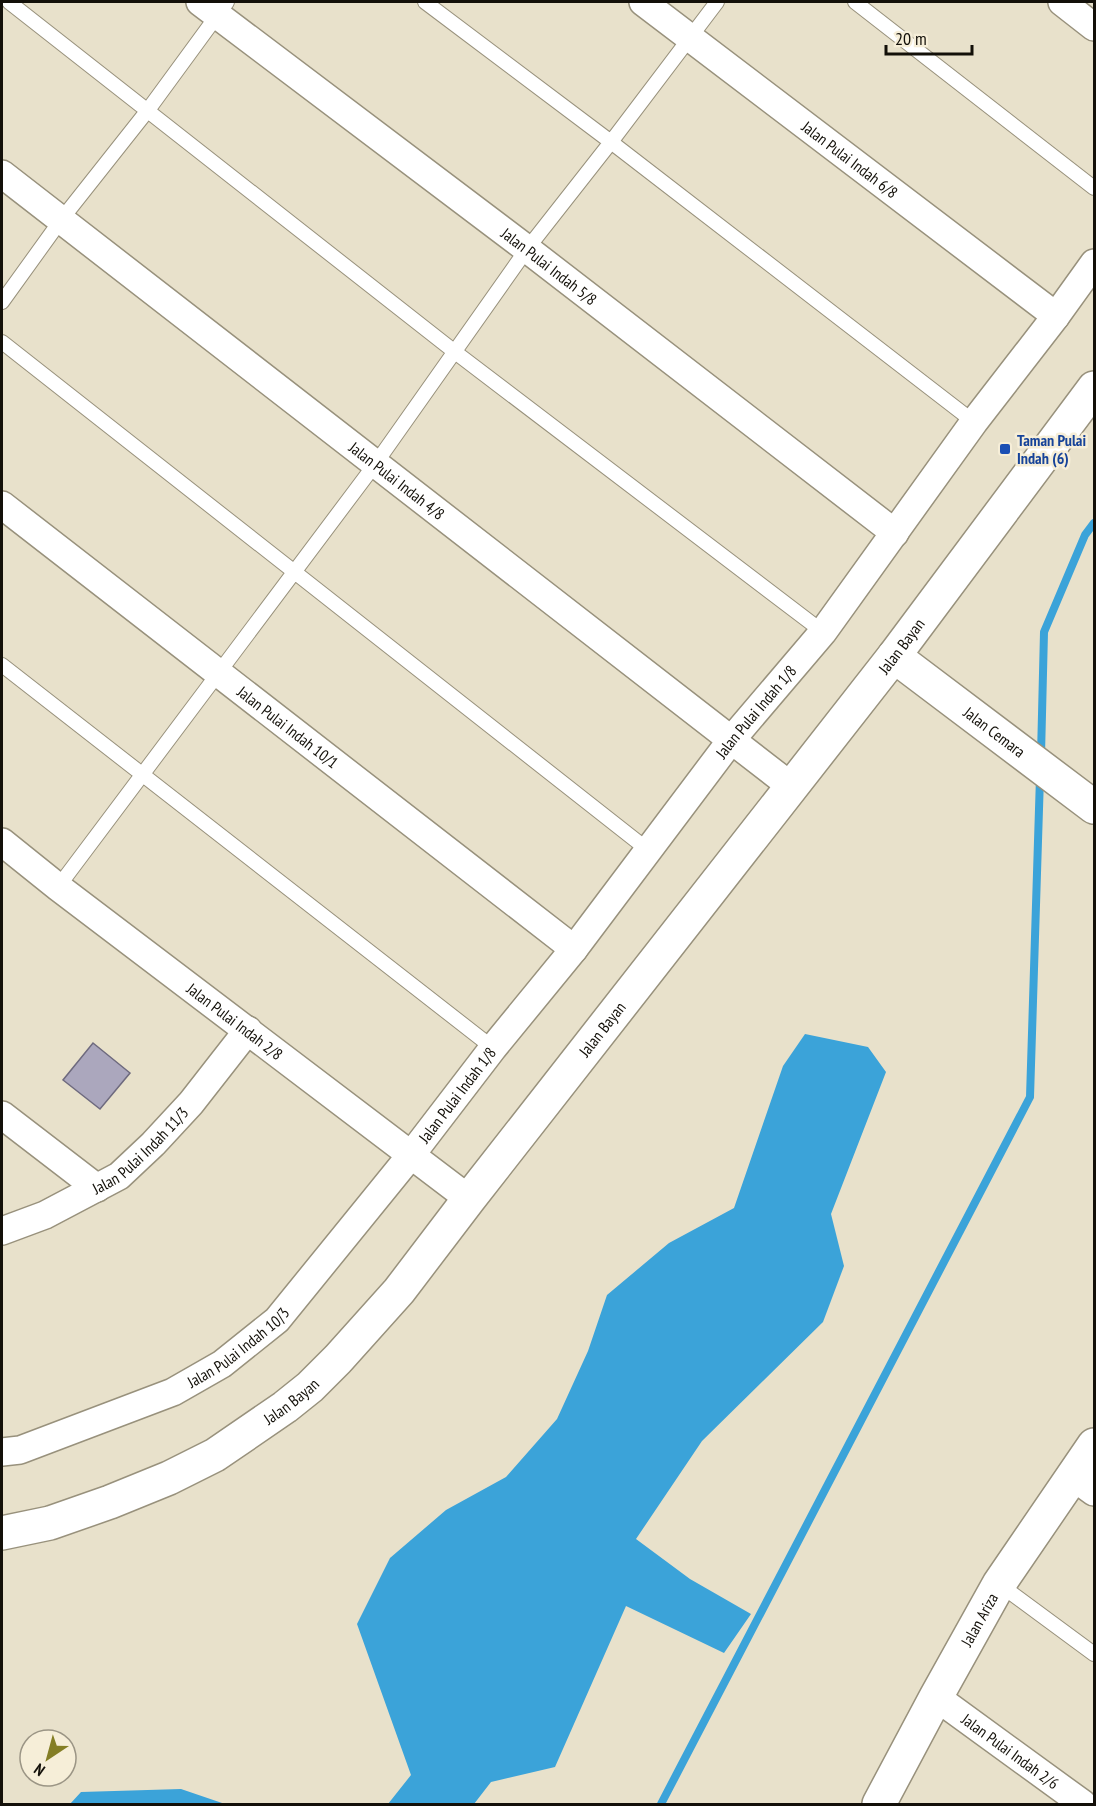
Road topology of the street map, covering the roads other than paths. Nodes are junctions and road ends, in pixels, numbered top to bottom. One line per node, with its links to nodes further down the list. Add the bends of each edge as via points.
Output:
1 (9, 2): 10 (lane)
2 (425, 2): 11 (lane)
3 (644, 2): 9 (street, Jalan Pulai Indah 6/8)
4 (717, 2): 9 (lane)
5 (855, 2): 13 (lane)
6 (1062, 2): 8 (street)
7 (215, 6): 10 (lane); 15 (street, Jalan Pulai Indah 5/8)
8 (1095, 27)
9 (689, 36): 11 (lane); 18 (street, Jalan Pulai Indah 6/8)
10 (148, 110): 14 (lane); 20 (lane)
11 (611, 142): 15 (lane); 22 (lane)
12 (2, 174): 14 (street, Jalan Pulai Indah 4/8)
13 (1095, 188)
14 (61, 220): 17 (lane); 23 (street, Jalan Pulai Indah 4/8)
15 (527, 249): 20 (lane); 25 (street, Jalan Pulai Indah 5/8)
16 (1095, 263): 18 (street, Jalan Pulai Indah 1/8)
17 (2, 302)
18 (1056, 316): 22 (street, Jalan Pulai Indah 1/8)
19 (2, 342): 26 (lane)
20 (455, 352): 23 (lane); 27 (lane)
21 (1095, 388): 28 (street, Jalan Bayan)
22 (974, 422): 25 (street, Jalan Pulai Indah 1/8)
23 (376, 463): 26 (lane); 31 (street, Jalan Pulai Indah 4/8)
24 (2, 506): 30 (street, Jalan Pulai Indah 10/1)
25 (895, 533): 27 (street, Jalan Pulai Indah 1/8)
26 (295, 572): 30 (lane); 36 (lane)
27 (823, 632): 31 (street, Jalan Pulai Indah 1/8)
28 (894, 656): 33 (street, Jalan Bayan); 34 (street, Jalan Cemara)
29 (2, 665): 32 (lane)
30 (217, 673): 32 (lane); 38 (street, Jalan Pulai Indah 10/1)
31 (732, 739): 33 (street, Jalan Pulai Indah 4/8); 36 (street, Jalan Pulai Indah 1/8)
32 (141, 775): 37 (lane); 40 (lane)
33 (792, 787): 44 (street, Jalan Bayan)
34 (1095, 807)
35 (2, 842): 37 (street, Jalan Pulai Indah 2/8)
36 (648, 850): 38 (street, Jalan Pulai Indah 1/8)
37 (58, 887): 39 (street, Jalan Pulai Indah 2/8)
38 (574, 949): 40 (street, Jalan Pulai Indah 1/8)
39 (248, 1030): 42 (street, Jalan Pulai Indah 2/8); 43 (street, Jalan Pulai Indah 11/3, via 192,1103 153,1144 119,1176)
40 (493, 1048): 42 (street, Jalan Pulai Indah 1/8)
41 (2, 1115): 43 (street)
42 (411, 1155): 44 (street, Jalan Pulai Indah 2/8); 47 (street, Jalan Pulai Indah 10/3, via 277,1320 222,1364 173,1392 20,1450)
43 (97, 1188): 45 (street, Jalan Pulai Indah 11/3, via 45,1215)
44 (469, 1199): 49 (street, Jalan Bayan, via 399,1291 338,1359 310,1387 252,1431 169,1478 50,1523)
45 (2, 1231)
46 (1095, 1445): 48 (street, Jalan Ariza)
47 (2, 1452)
48 (1083, 1484): 50 (street, Jalan Ariza)
49 (2, 1533)
50 (999, 1584): 51 (lane); 52 (street, Jalan Ariza)
51 (1095, 1654)
52 (936, 1697): 53 (street, Jalan Ariza); 54 (street, Jalan Pulai Indah 2/6)
53 (879, 1804)
54 (1083, 1804)

